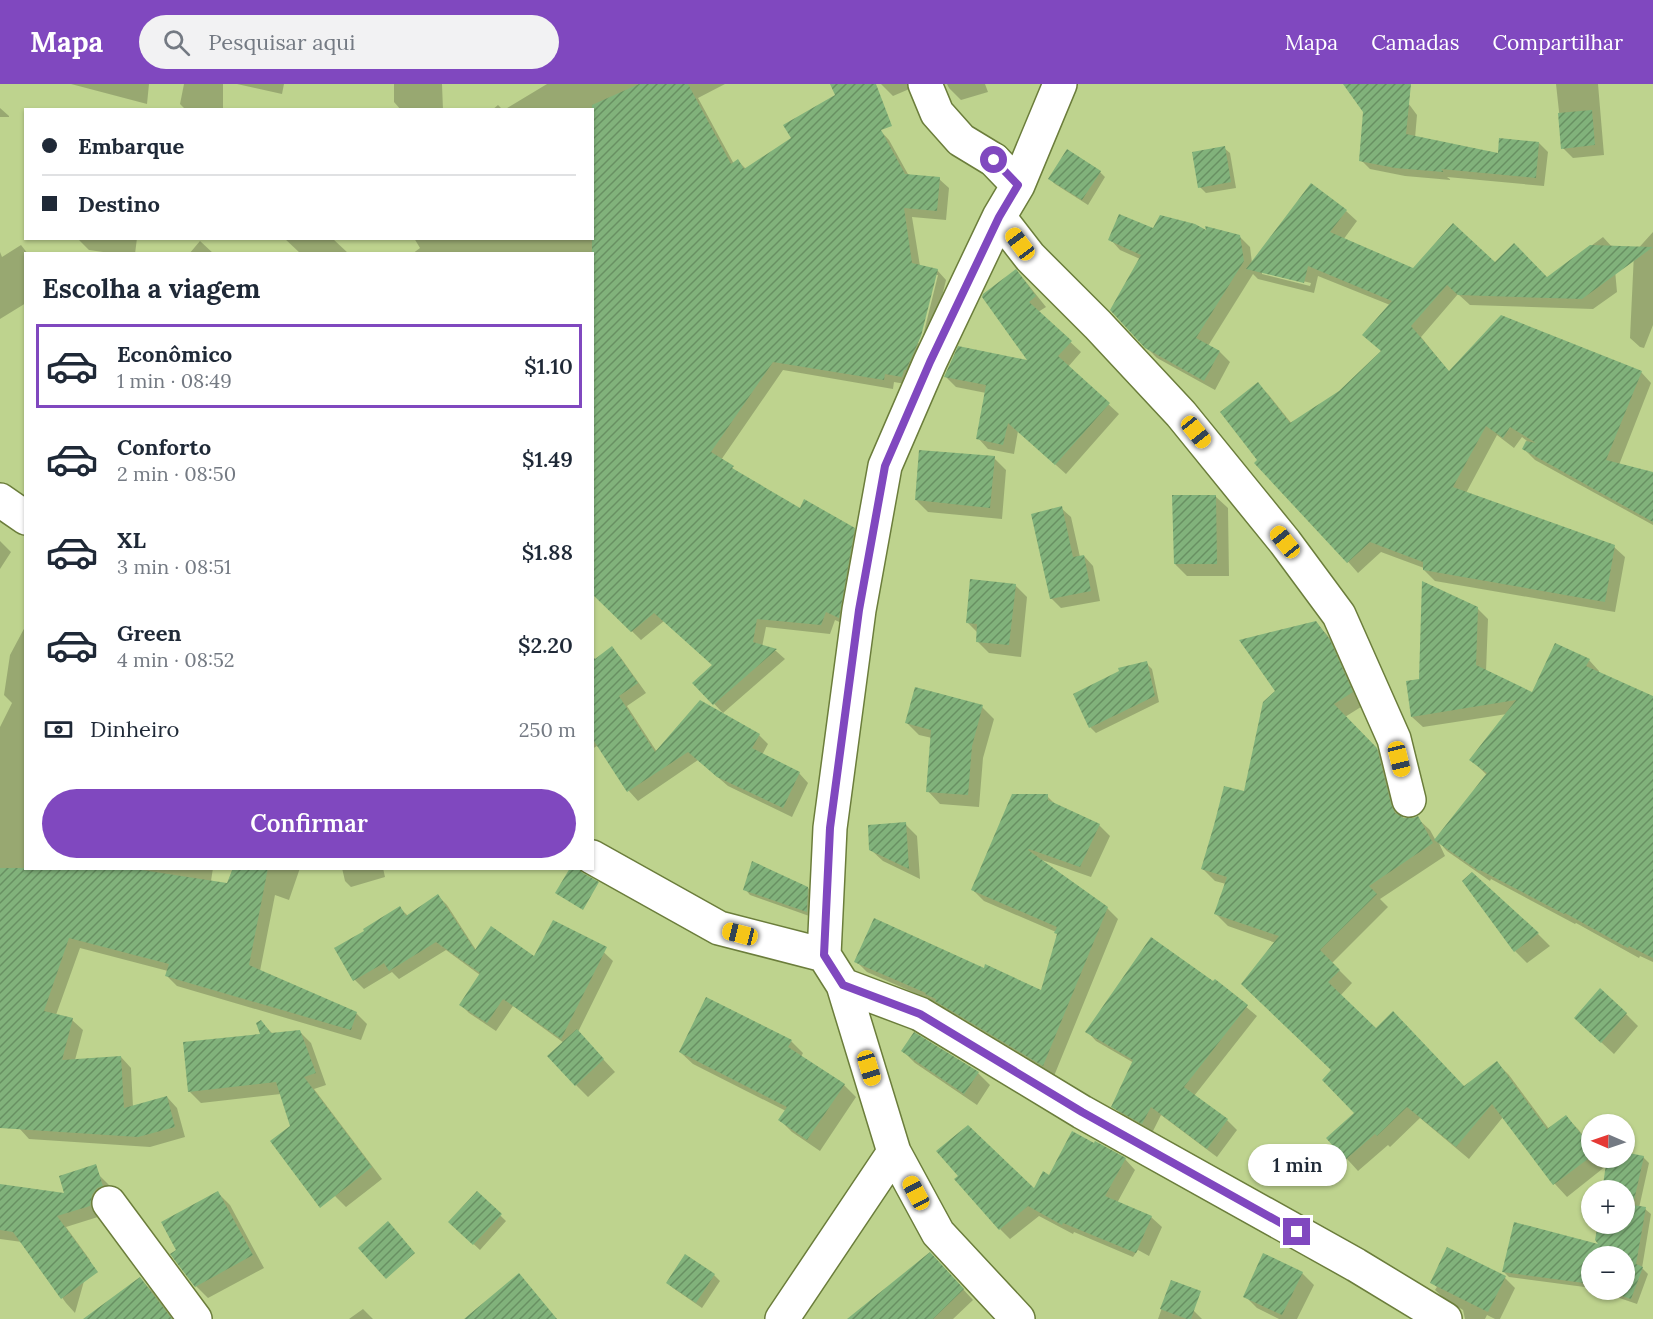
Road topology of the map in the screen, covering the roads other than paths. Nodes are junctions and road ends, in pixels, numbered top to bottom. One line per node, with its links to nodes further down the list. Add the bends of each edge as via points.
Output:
1 (925, 84): 3 (street, via 937,113 961,140 994,160)
2 (1060, 84): 3 (street)
3 (1018, 185): 4 (street)
4 (999, 217): 7 (street, via 1030,257 1181,414 1339,615 1394,739); 9 (street, via 885,466 859,610 830,828)
5 (0, 500): 6 (street)
6 (24, 517)
7 (1409, 800)
8 (594, 858): 9 (street, via 719,928)
9 (824, 955): 10 (street)
10 (843, 985): 11 (street); 16 (street, via 920,1014 1082,1112 1356,1265)
11 (894, 1152): 14 (street); 15 (street, via 938,1233)
12 (109, 1203): 13 (street)
13 (195, 1319)
14 (782, 1319)
15 (1018, 1319)
16 (1444, 1319)

